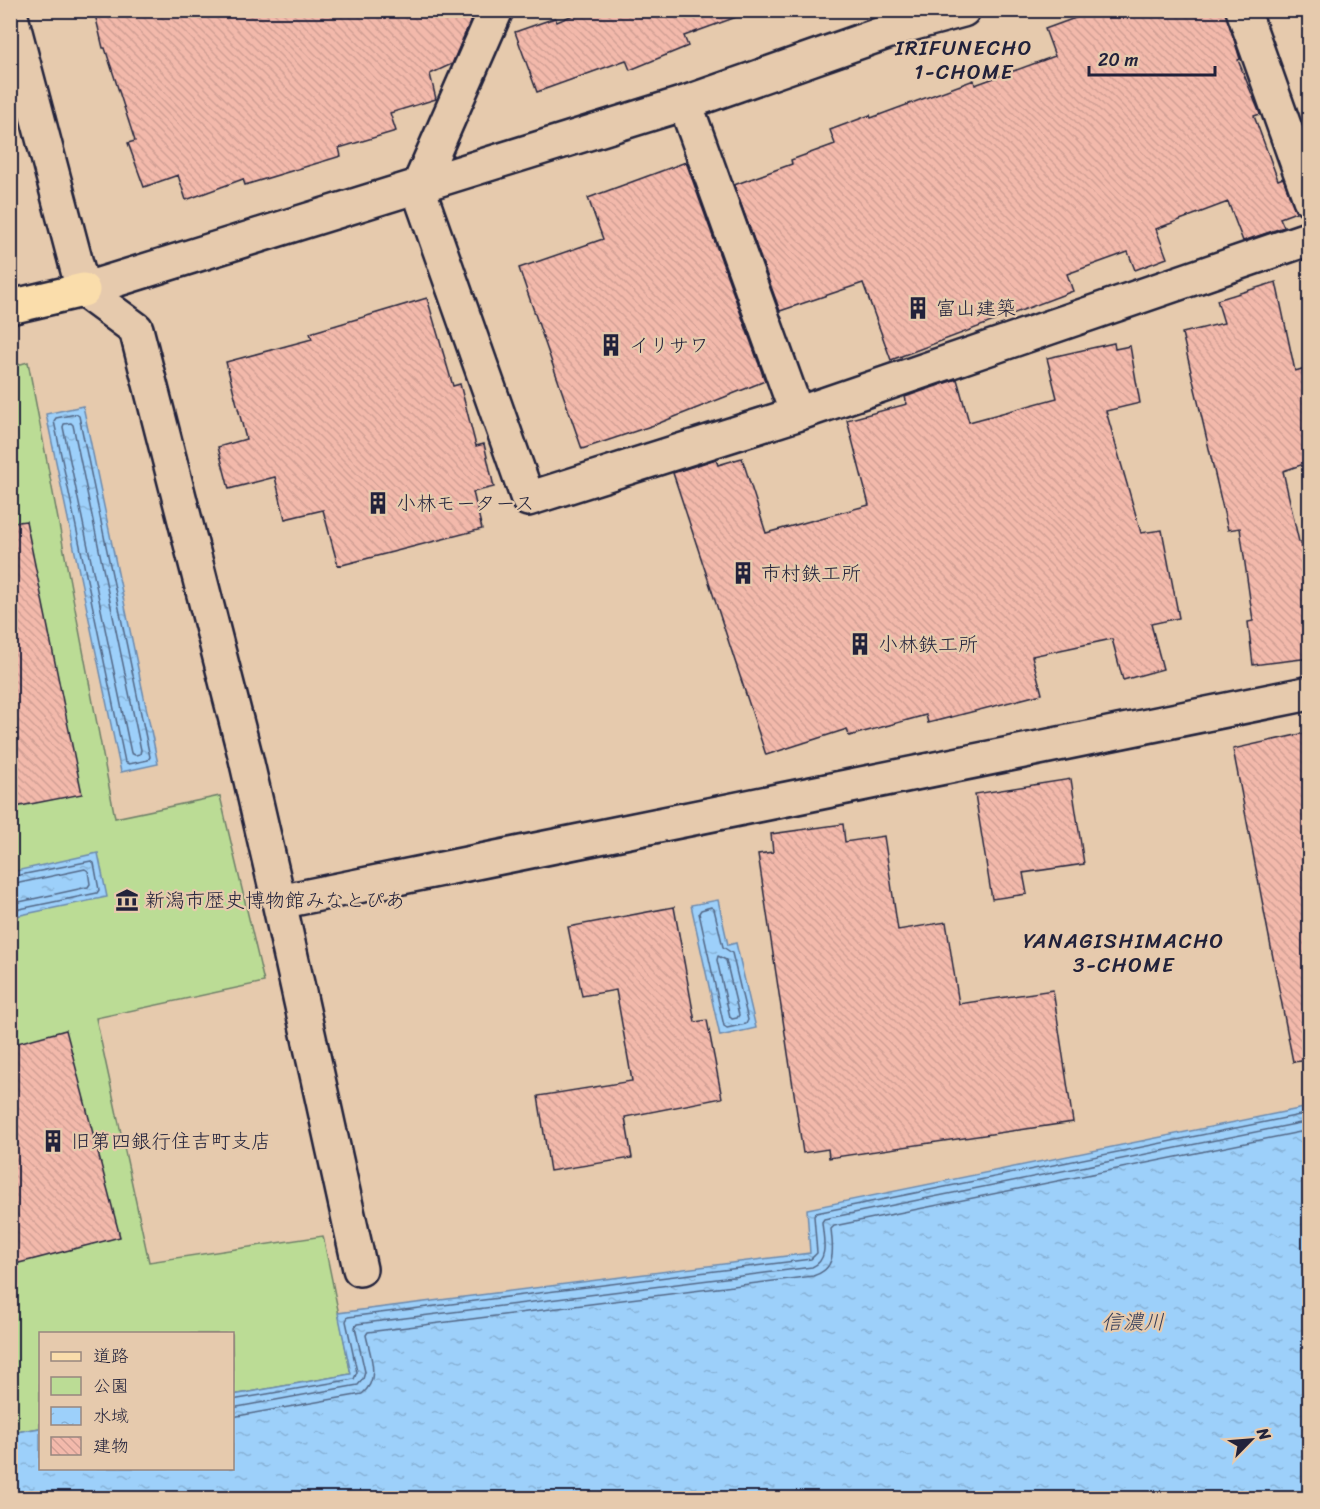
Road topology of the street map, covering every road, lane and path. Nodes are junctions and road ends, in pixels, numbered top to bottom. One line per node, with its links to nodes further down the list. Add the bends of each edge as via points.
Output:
1 (496, 10): 7 (street)
2 (963, 10): 5 (street)
3 (1243, 10): 8 (street)
4 (10, 13): 10 (street)
5 (904, 18): 6 (street)
6 (685, 103): 7 (street); 12 (street)
7 (418, 188): 10 (street); 12 (street, via 528,499)
8 (1310, 199)
9 (1309, 242): 12 (street)
10 (83, 290): 11 (main road); 14 (street, via 136,329)
11 (10, 307)
12 (797, 414)
13 (1310, 693): 14 (street)
14 (279, 902): 15 (street)
15 (360, 1269)

